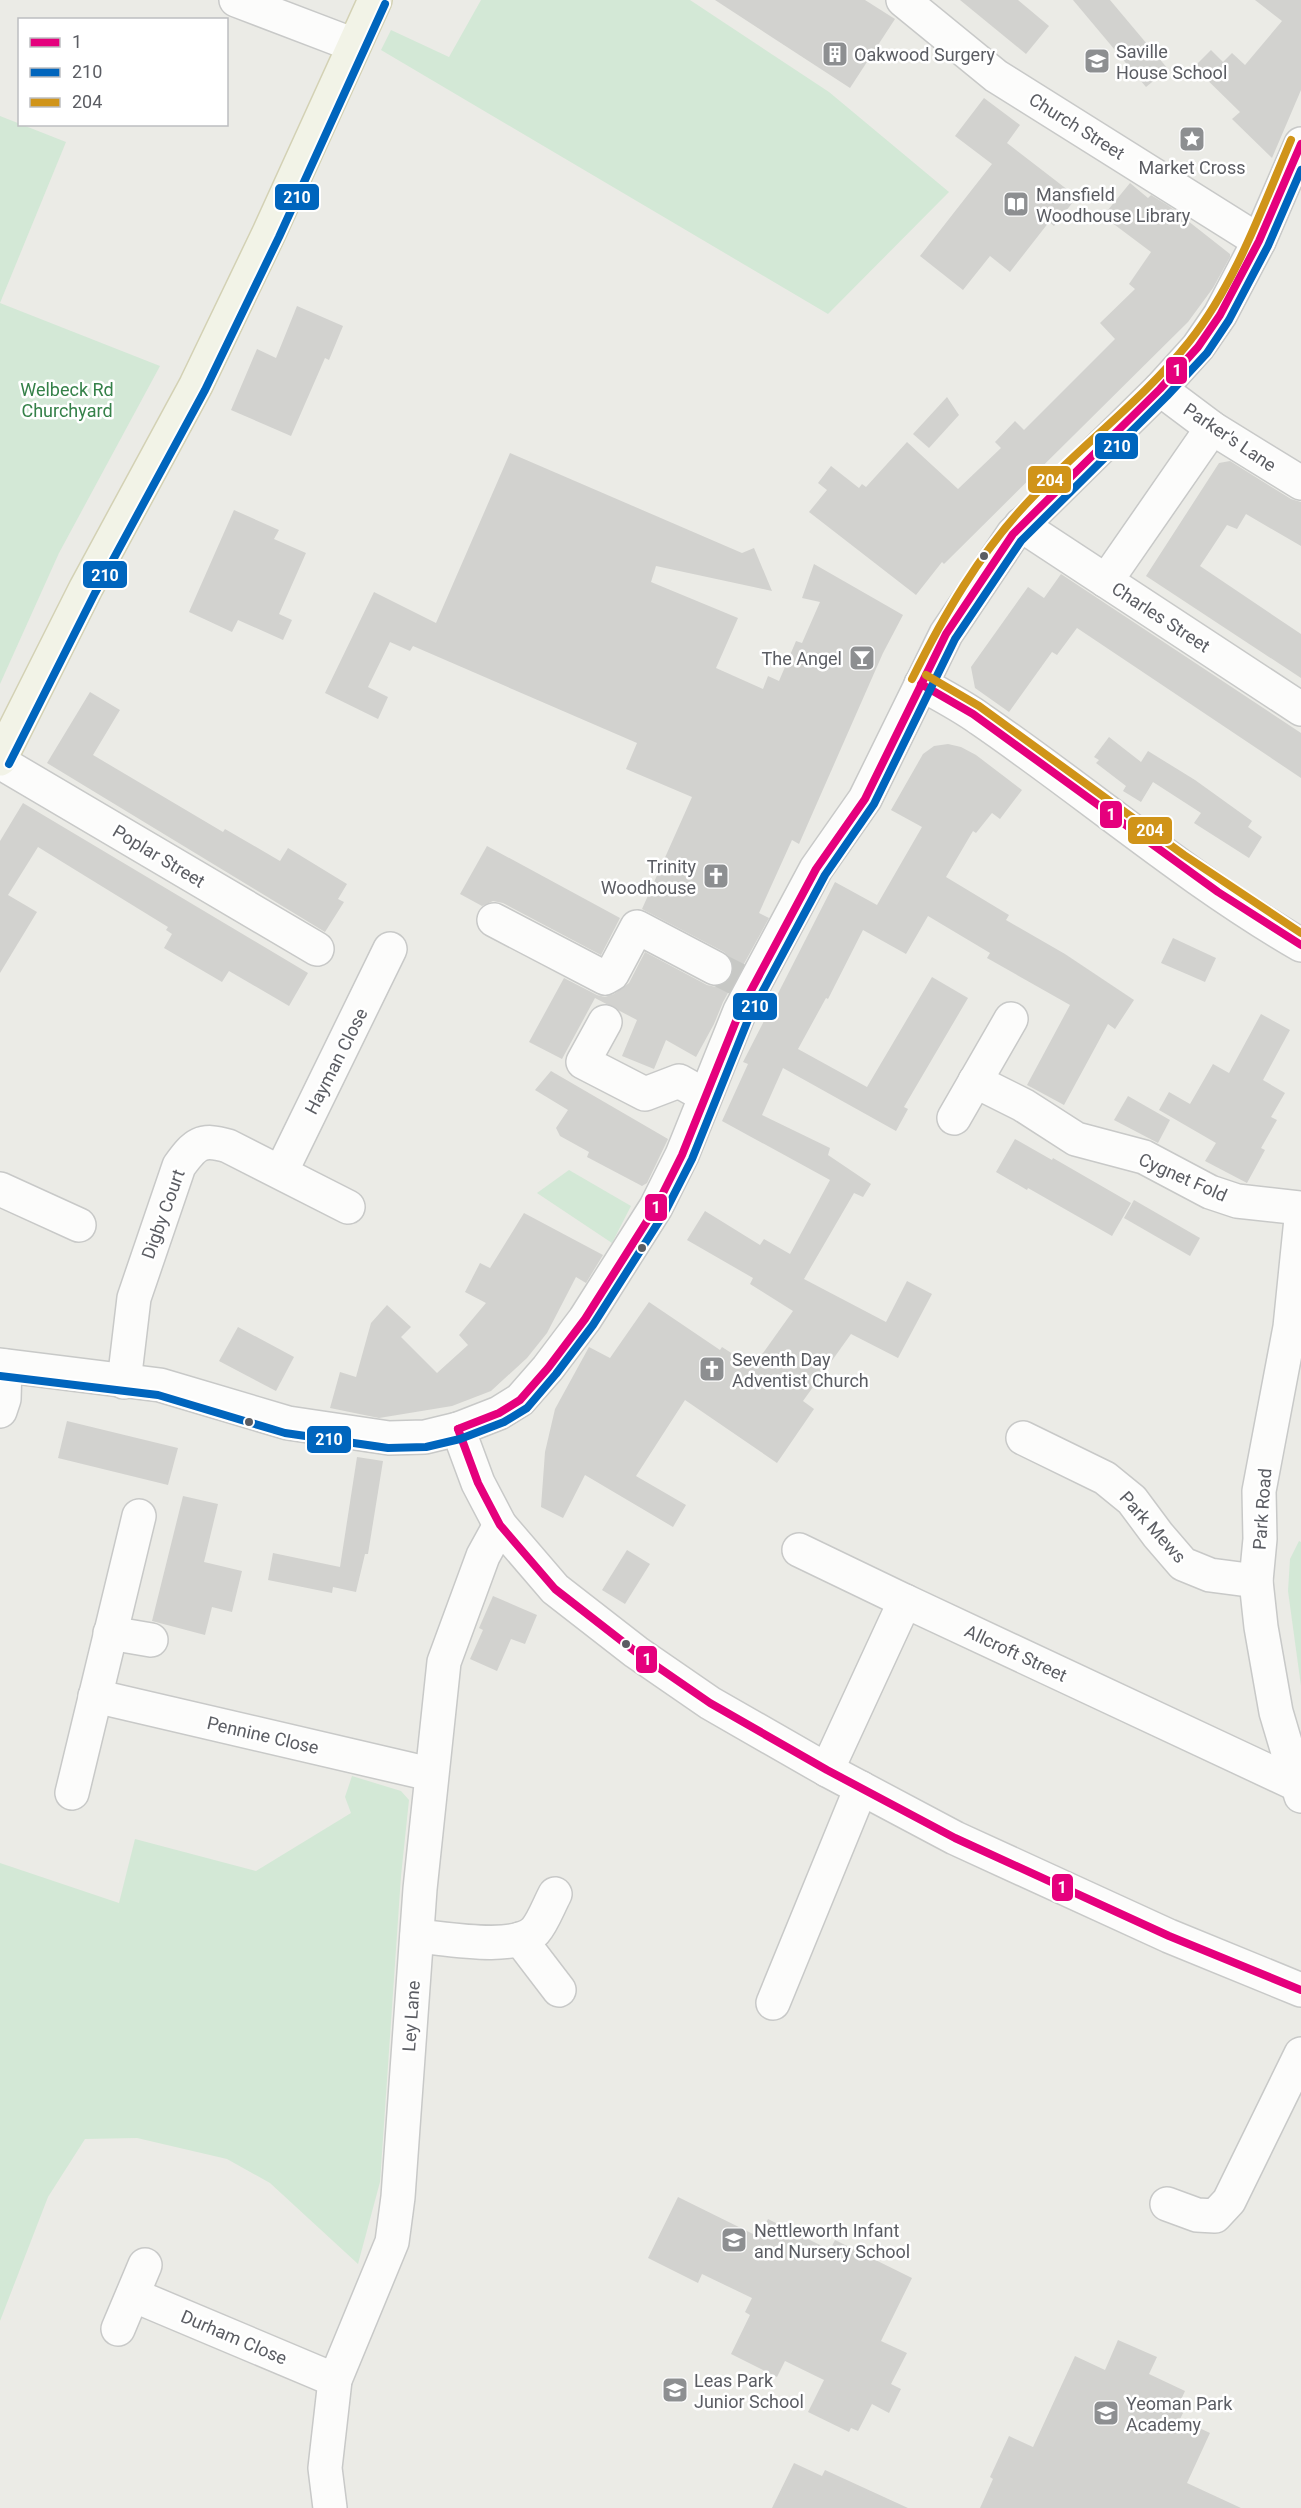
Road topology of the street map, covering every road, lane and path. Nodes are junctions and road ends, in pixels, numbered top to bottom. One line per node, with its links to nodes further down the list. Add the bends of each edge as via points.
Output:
1 (236, 0): 4 (street)
2 (375, 0): 4 (main road)
3 (903, 0): 6 (street, Church Street, via 996,76)
4 (354, 45): 14 (main road, via 196,385)
5 (1301, 144): 6 (street)
6 (1259, 241): 7 (street, via 1220,315 1198,347)
7 (1160, 389): 8 (street, Parker's Lane); 10 (street)
8 (1212, 428): 9 (street, Parker's Lane); 11 (street)
9 (1301, 483)
10 (1021, 525): 11 (street, Charles Street); 12 (street, via 946,634)
11 (1106, 581): 13 (street, Charles Street)
12 (921, 684): 16 (street, via 979,718 1180,867); 19 (street, via 865,799)
13 (1301, 708)
14 (0, 760): 17 (street, Poplar Street)
15 (494, 920): 19 (street, via 605,978 612,974 637,927)
16 (1301, 945)
17 (317, 949)
18 (390, 949): 25 (street, Hayman Close)
19 (736, 978): 23 (street)
20 (1011, 1019): 22 (street)
21 (605, 1022): 23 (street, via 583,1062 645,1094 679,1081)
22 (975, 1081): 24 (street); 28 (street, Cygnet Fold, via 1076,1139 1144,1157 1210,1192 1237,1201)
23 (704, 1095): 35 (street, via 682,1155 656,1207 566,1346 520,1400)
24 (954, 1118)
25 (281, 1172): 27 (street, Digby Court); 33 (street, Digby Court, via 212,1141 201,1143 179,1166 134,1298)
26 (0, 1189): 30 (street)
27 (348, 1207)
28 (1301, 1208)
29 (1301, 1219): 31 (street, Park Road)
30 (79, 1225)
31 (1296, 1329): 40 (street, Park Road, via 1259,1491)
32 (3, 1366): 33 (street); 34 (street, via 4,1399)
33 (124, 1382): 35 (street, via 160,1385 310,1428 389,1438 425,1437)
34 (0, 1411)
35 (458, 1429): 38 (street, via 478,1483)
36 (1023, 1438): 40 (street, Park Mews, via 1105,1478 1132,1500 1183,1564 1210,1575)
37 (139, 1515): 42 (street)
38 (500, 1525): 45 (street, via 555,1589 636,1652 710,1703); 46 (street, Ley Lane, via 483,1556 444,1662)
39 (799, 1550): 41 (street, Allcroft Street)
40 (1256, 1581): 48 (street, Park Road, via 1276,1712)
41 (905, 1601): 45 (street); 48 (street, Allcroft Street)
42 (111, 1633): 43 (street); 44 (street)
43 (152, 1640)
44 (95, 1696): 46 (street, Pennine Close); 49 (street)
45 (827, 1770): 47 (street)
46 (430, 1774): 51 (street, Ley Lane)
47 (861, 1788): 53 (street, via 955,1838 1169,1936); 55 (street)
48 (1298, 1790)
49 (72, 1793)
50 (555, 1894): 52 (street, via 535,1931)
51 (417, 1936): 52 (street, via 494,1942); 61 (street, Ley Lane, via 392,2242)
52 (520, 1939): 54 (street)
53 (1301, 1989)
54 (559, 1990)
55 (773, 2003)
56 (1301, 2054): 57 (street, via 1229,2201 1215,2216 1197,2215)
57 (1167, 2204)
58 (145, 2265): 59 (street)
59 (132, 2295): 60 (street); 61 (street, Durham Close)
60 (118, 2329)
61 (335, 2380): 62 (street, Ley Lane, via 325,2468)
62 (330, 2508)

